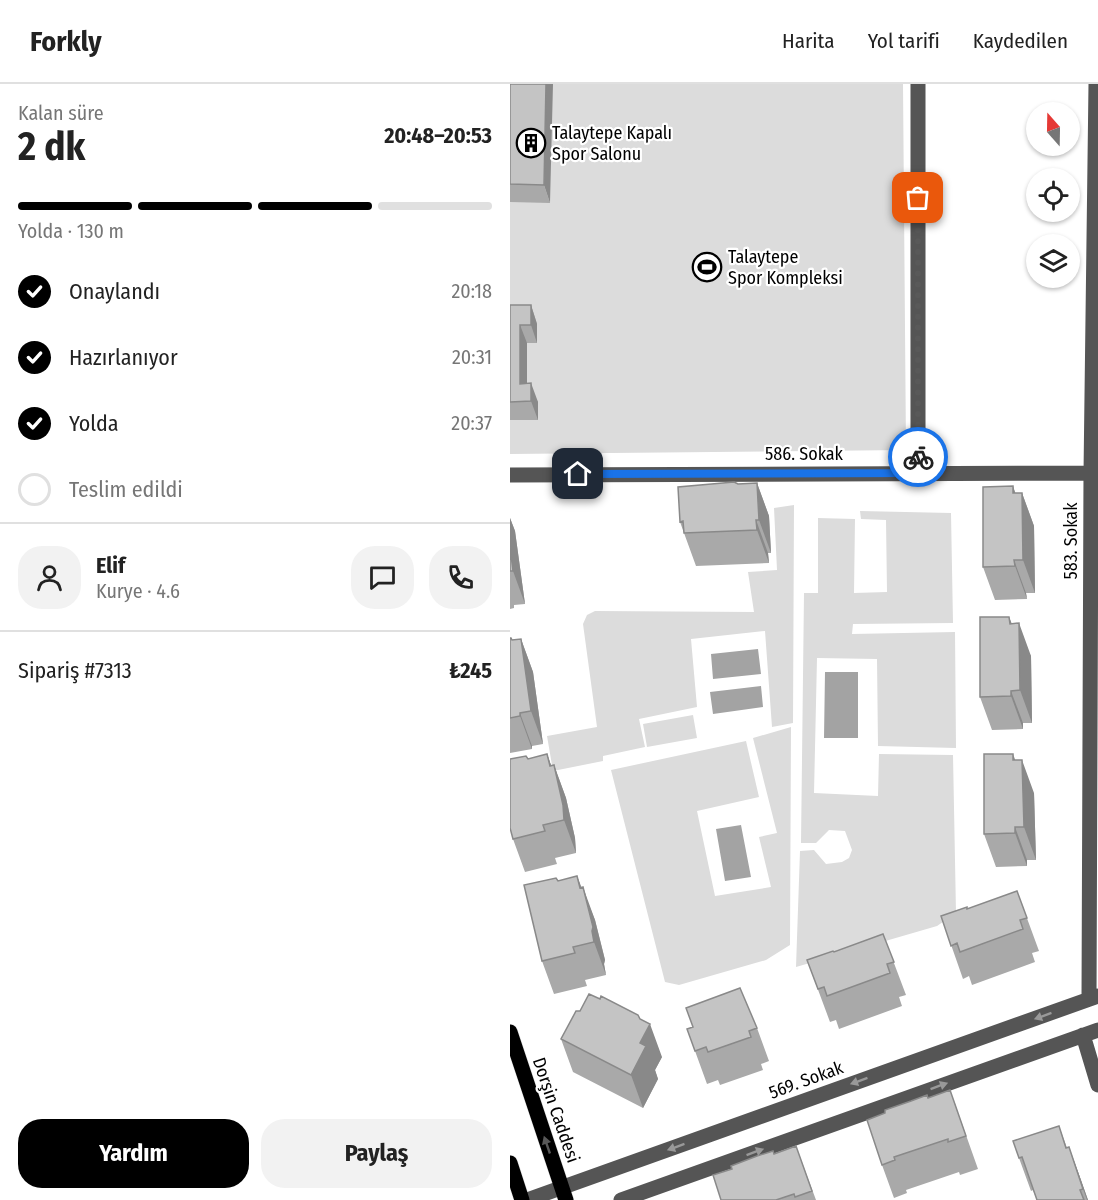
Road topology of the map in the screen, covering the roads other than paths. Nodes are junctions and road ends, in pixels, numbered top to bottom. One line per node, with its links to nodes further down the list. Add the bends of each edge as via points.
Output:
1 (918, 84): 3 (street)
2 (1096, 84): 4 (street, 583. Sokak)
3 (918, 473): 4 (street, 586. Sokak); 5 (street, 586. Sokak)
4 (1094, 473): 6 (street, 583. Sokak)
5 (510, 475)
6 (1093, 998): 12 (street, 569. Sokak, one-way to 12)
7 (1098, 1030): 9 (street)
8 (510, 1032): 12 (main road, Dorşin Caddesi, one-way to 8)
9 (1083, 1035): 10 (street); 15 (street, one-way to 9)
10 (1098, 1085)
11 (510, 1163): 13 (main road)
12 (564, 1194): 14 (street, 569. Sokak)
13 (522, 1200)
14 (526, 1200)
15 (621, 1200)

